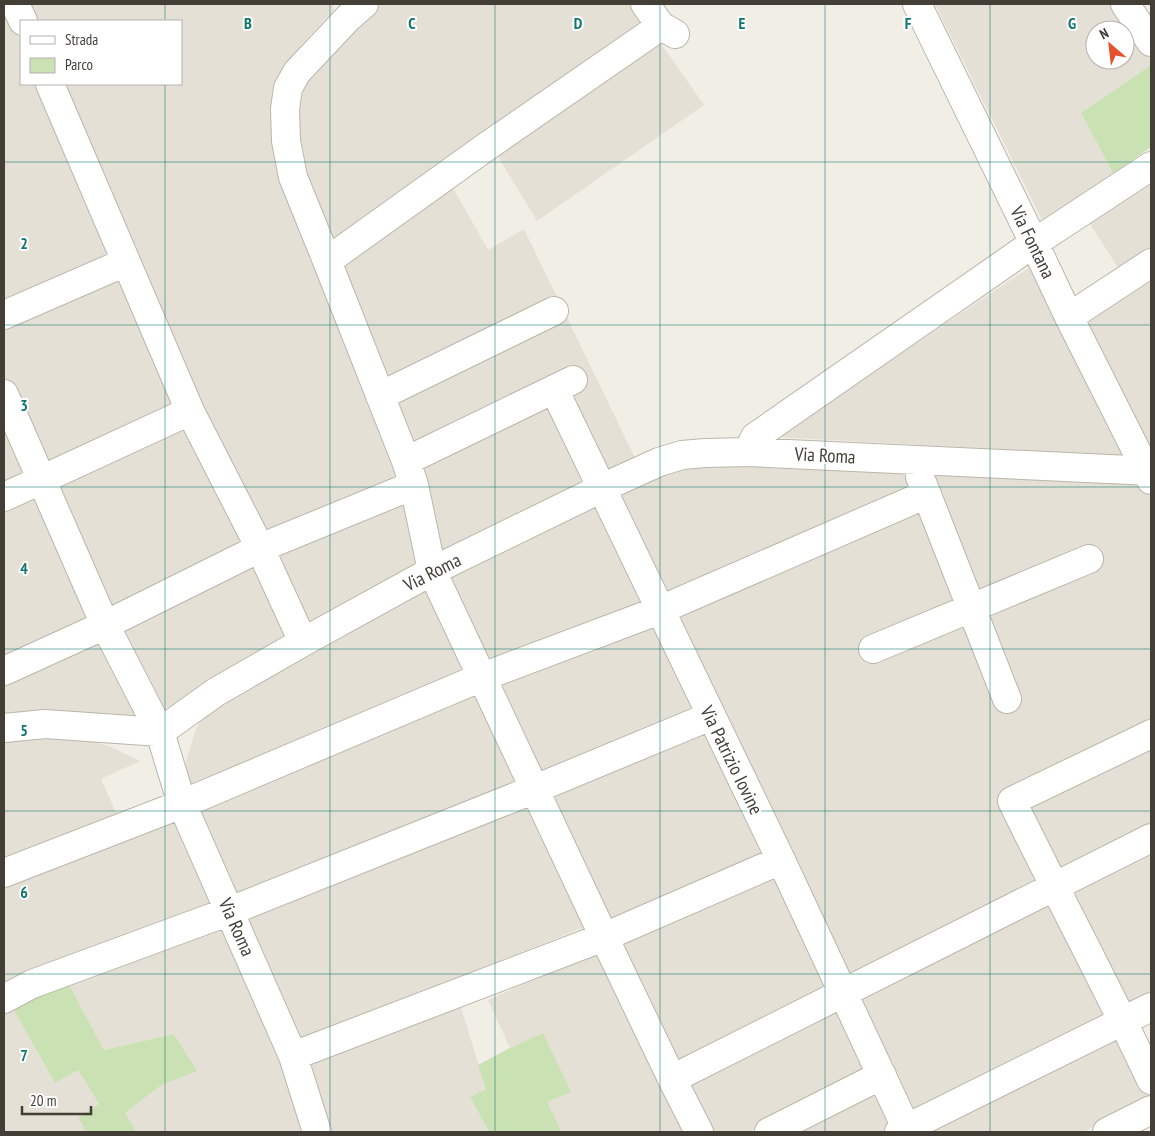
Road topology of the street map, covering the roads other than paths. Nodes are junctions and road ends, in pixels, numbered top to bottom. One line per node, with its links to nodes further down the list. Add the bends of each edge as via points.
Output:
1 (15, 4): 6 (street)
2 (645, 4): 11 (street, via 668,30 486,147)
3 (917, 4): 10 (street, Via Fontana)
4 (1125, 4): 7 (street)
5 (351, 8): 11 (street, via 297,72 288,88 284,109 293,177)
6 (23, 20)
7 (1151, 42)
8 (50, 85): 12 (street)
9 (1151, 166): 10 (street)
10 (1034, 243): 16 (street, Via Fontana); 20 (street, via 755,437)
11 (327, 260): 18 (street)
12 (126, 262): 15 (street); 19 (street)
13 (1151, 264): 16 (street)
14 (554, 312): 18 (street)
15 (4, 315)
16 (1069, 318): 23 (street, Via Fontana)
17 (4, 394): 24 (street)
18 (380, 396): 22 (street)
19 (190, 411): 24 (street); 28 (street)
20 (748, 452): 21 (street, Via Roma); 25 (street, Via Roma, via 682,455)
21 (913, 460): 23 (street, Via Roma); 26 (street)
22 (410, 473): 25 (street, Via Patrizio Iovine, via 563,385); 28 (street); 30 (street)
23 (1150, 474)
24 (42, 480): 27 (street); 33 (street)
25 (602, 488): 30 (street, Via Roma); 32 (street, Via Patrizio Iovine)
26 (926, 494): 31 (street); 32 (street)
27 (4, 497)
28 (260, 548): 33 (street); 34 (street)
29 (1089, 558): 31 (street)
30 (432, 571): 34 (street, Via Roma); 37 (street)
31 (971, 608): 35 (street); 38 (street)
32 (660, 610): 37 (street); 39 (street, Via Patrizio Iovine)
33 (105, 625): 36 (street); 41 (street)
34 (302, 642): 41 (street, Via Roma, via 216,692)
35 (873, 649)
36 (4, 671)
37 (482, 677): 43 (street); 44 (street)
38 (1006, 699)
39 (711, 716): 43 (street); 46 (street, Via Patrizio Iovine)
40 (4, 728): 41 (street, via 45,724)
41 (160, 732): 44 (street, Via Roma)
42 (1151, 734): 48 (street, via 1012,801)
43 (535, 789): 49 (street); 50 (street)
44 (182, 804): 47 (street); 49 (street, Via Roma)
45 (1151, 838): 48 (street)
46 (781, 860): 50 (street); 51 (street, Via Patrizio Iovine)
47 (4, 873)
48 (1054, 887): 51 (street); 54 (street)
49 (230, 911): 52 (street, via 32,984); 55 (street, Via Roma)
50 (604, 937): 55 (street); 57 (street)
51 (843, 993): 56 (street, Via Patrizio Iovine); 57 (street)
52 (4, 999)
53 (1151, 1007): 54 (street)
54 (1123, 1020): 58 (street); 60 (street)
55 (293, 1056): 61 (street, Via Roma)
56 (882, 1075): 60 (street, Via Patrizio Iovine); 63 (street)
57 (672, 1079): 62 (street)
58 (1151, 1080)
59 (1151, 1110): 64 (street)
60 (905, 1131)
61 (317, 1132)
62 (698, 1132)
63 (769, 1132)
64 (1107, 1132)

